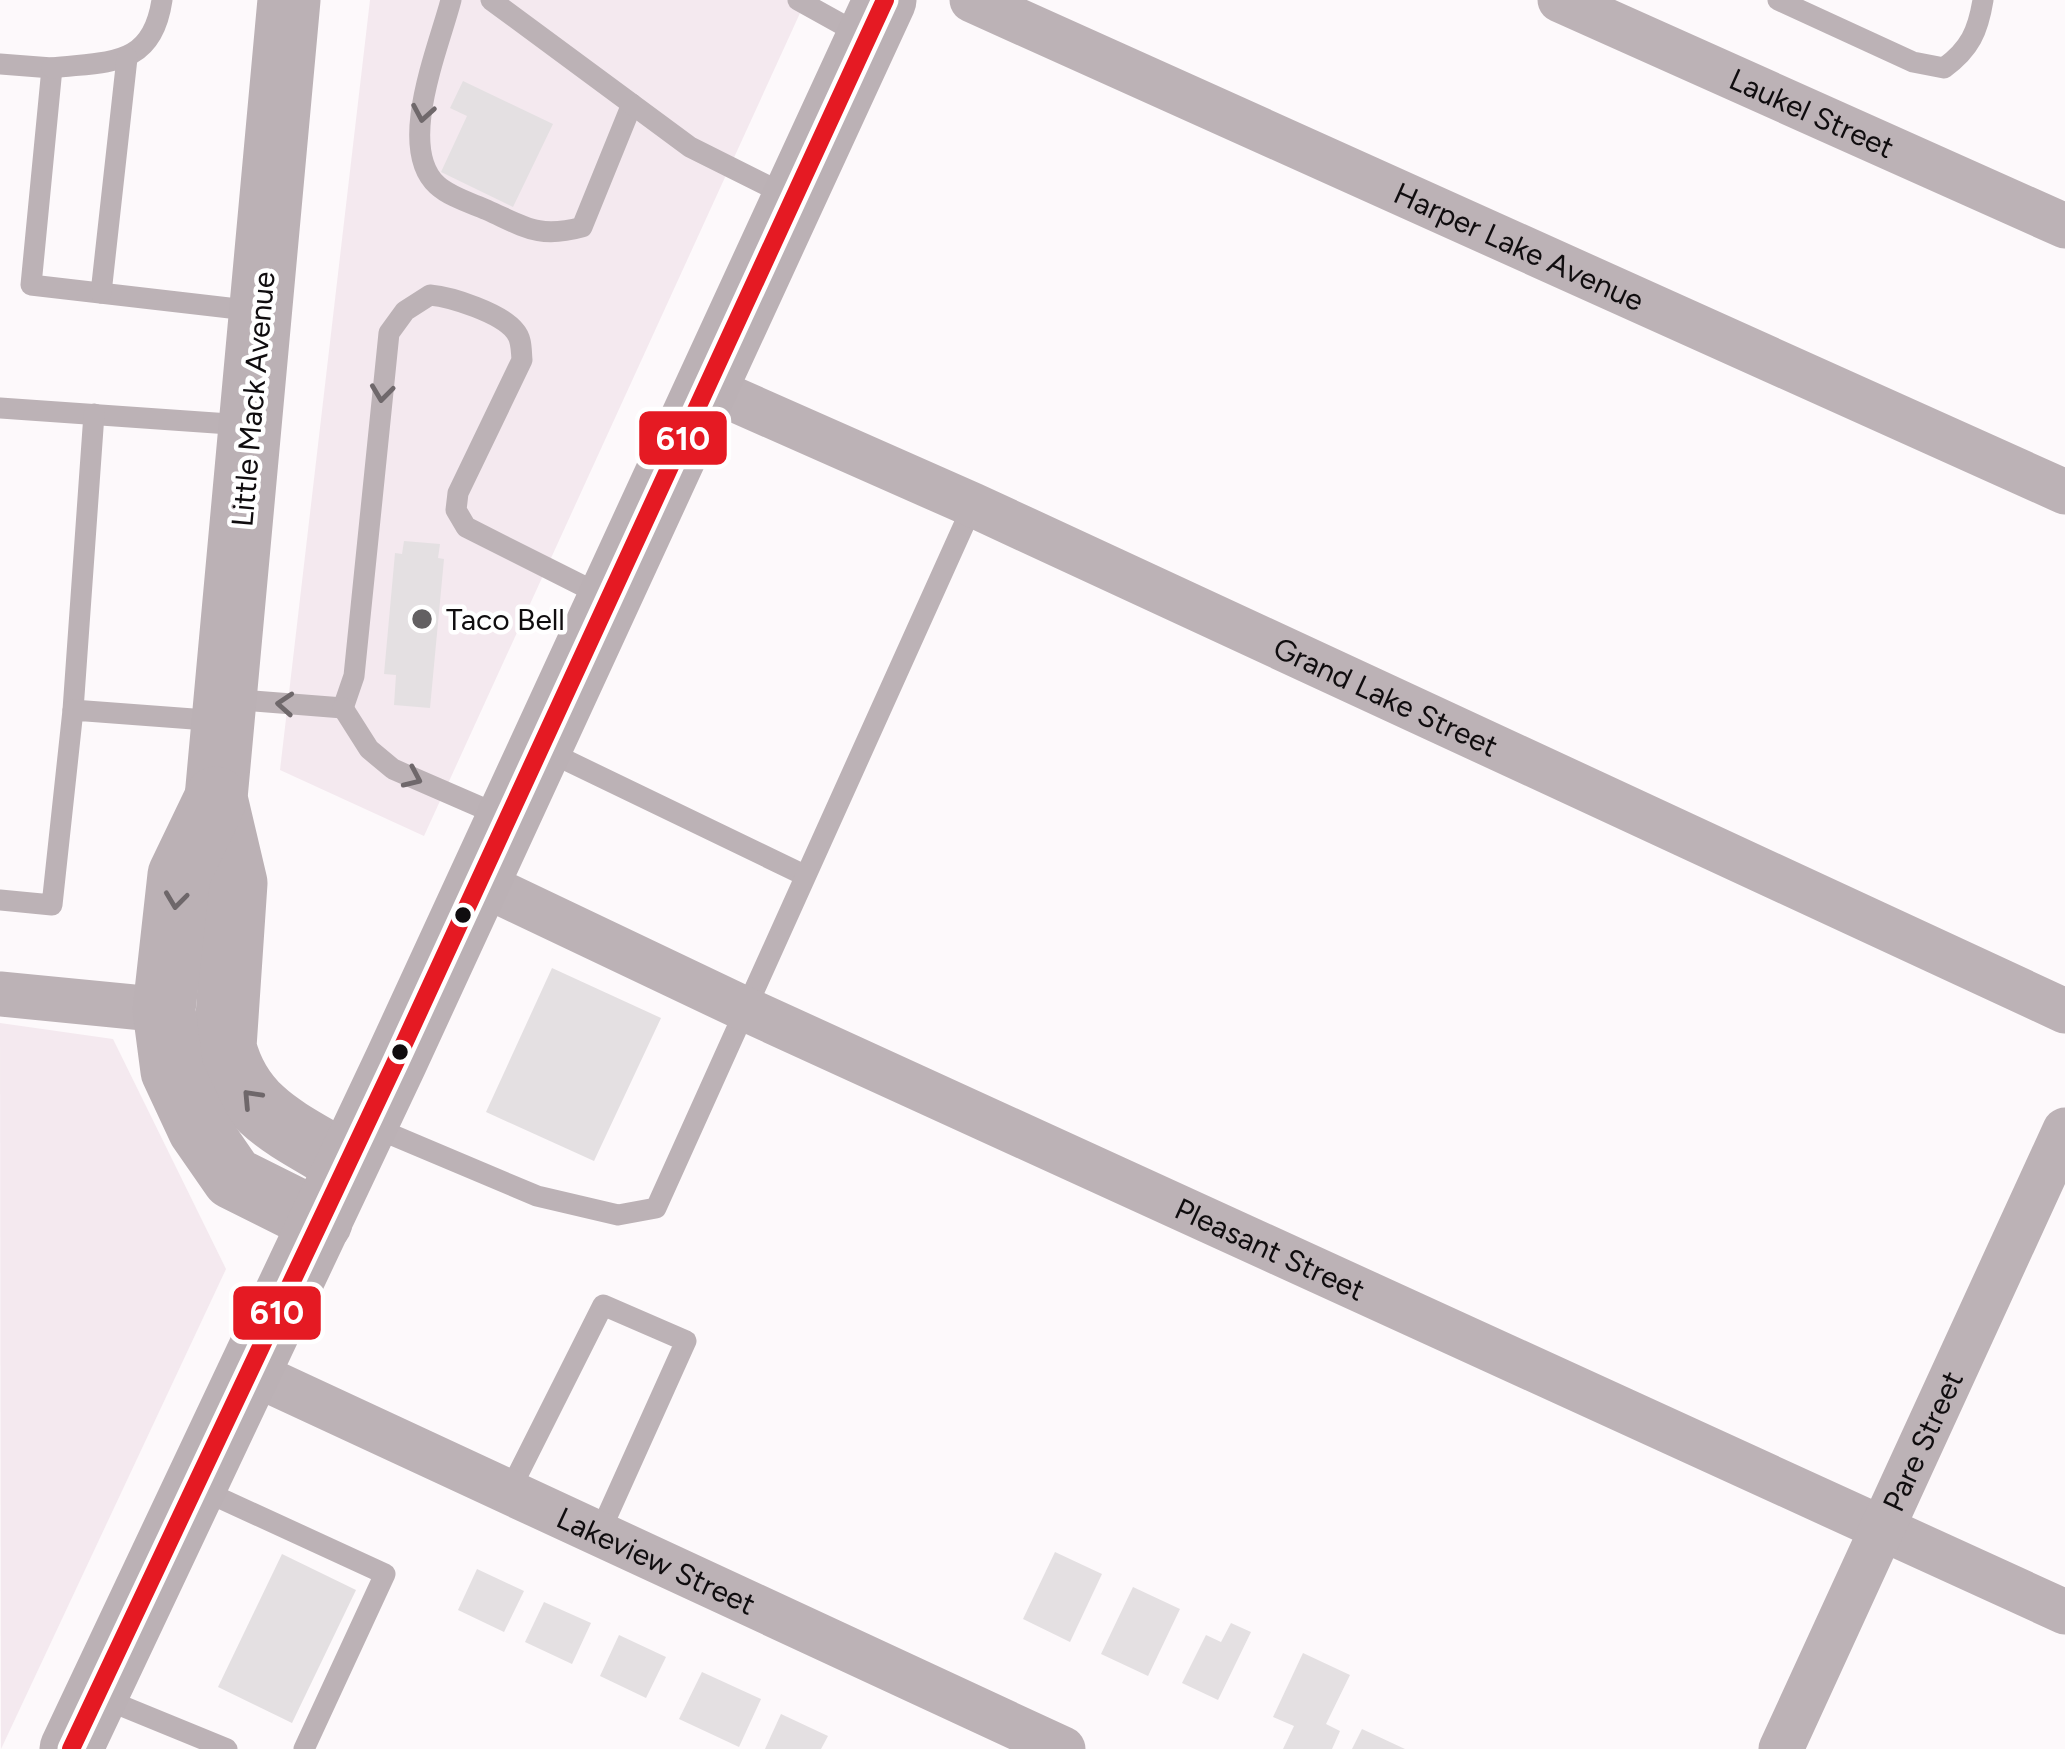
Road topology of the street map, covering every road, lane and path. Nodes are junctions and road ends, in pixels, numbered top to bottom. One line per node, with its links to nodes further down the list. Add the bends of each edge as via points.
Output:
1 (162, 0): 11 (lane, via 150,43)
2 (289, 0): 18 (main road, Little Mack Avenue)
3 (451, 0): 14 (lane, one-way to 14, via 419,122 419,150 440,188 540,234 582,227)
4 (491, 0): 14 (lane)
5 (798, 0): 10 (lane)
6 (972, 0): 23 (street, Harper Lake Avenue)
7 (1560, 0): 16 (street, Laukel Street)
8 (1778, 0): 9 (lane, via 1913,62 1944,68 1978,30)
9 (1983, 0)
10 (876, 19): 15 (main road)
11 (127, 58): 13 (lane); 17 (lane)
12 (0, 64): 13 (lane)
13 (52, 68): 17 (lane, via 31,286)
14 (632, 104): 15 (lane, via 689,147)
15 (795, 200): 19 (main road)
16 (2065, 226)
17 (101, 293): 18 (lane)
18 (261, 311): 22 (main road, Little Mack Avenue)
19 (706, 387): 24 (street, Grand Lake Street); 25 (main road)
20 (0, 408): 21 (lane)
21 (94, 414): 22 (lane); 27 (lane)
22 (251, 425): 28 (main road, Little Mack Avenue)
23 (2065, 492)
24 (973, 505): 32 (lane); 38 (street, Grand Lake Street)
25 (607, 598): 26 (lane, one-way to 26, via 466,527 456,510 522,360 520,338 451,297 430,295 389,333 354,676); 29 (main road)
26 (343, 708): 28 (lane, one-way to 28); 31 (lane, one-way to 31, via 393,769)
27 (73, 710): 28 (lane); 34 (lane, via 52,904)
28 (226, 711): 30 (main road, Little Mack Avenue)
29 (539, 747): 31 (main road); 32 (lane)
30 (216, 798): 37 (main road, Little Mack Avenue, one-way to 37, via 179,874); 40 (main road, Little Mack Avenue, one-way to 30, via 268,1115 231,1071 226,984 236,883)
31 (506, 819): 33 (main road)
32 (804, 875): 36 (lane)
33 (478, 882): 36 (street, Pleasant Street); 40 (main road)
34 (0, 900)
35 (0, 994): 37 (street)
36 (743, 1008): 40 (lane, via 656,1208 618,1215 538,1196 424,1152); 45 (street, Pleasant Street)
37 (164, 1010): 41 (main road, Little Mack Avenue, via 182,1098 233,1178)
38 (2065, 1011)
39 (2065, 1130): 45 (street, Pare Street)
40 (356, 1144): 41 (main road)
41 (321, 1222): 42 (main road)
42 (248, 1370): 43 (main road); 44 (street, Lakeview Street)
43 (194, 1486): 48 (main road); 50 (lane, via 385,1574)
44 (509, 1492): 46 (street, Lakeview Street); 46 (lane, via 603,1305 686,1341)
45 (1882, 1528): 47 (street, Pleasant Street); 52 (street, Pare Street)
46 (599, 1534): 51 (street, Lakeview Street)
47 (2065, 1612)
48 (83, 1722): 49 (lane)
49 (227, 1749)
50 (304, 1749)
51 (1063, 1749)
52 (1781, 1749)

